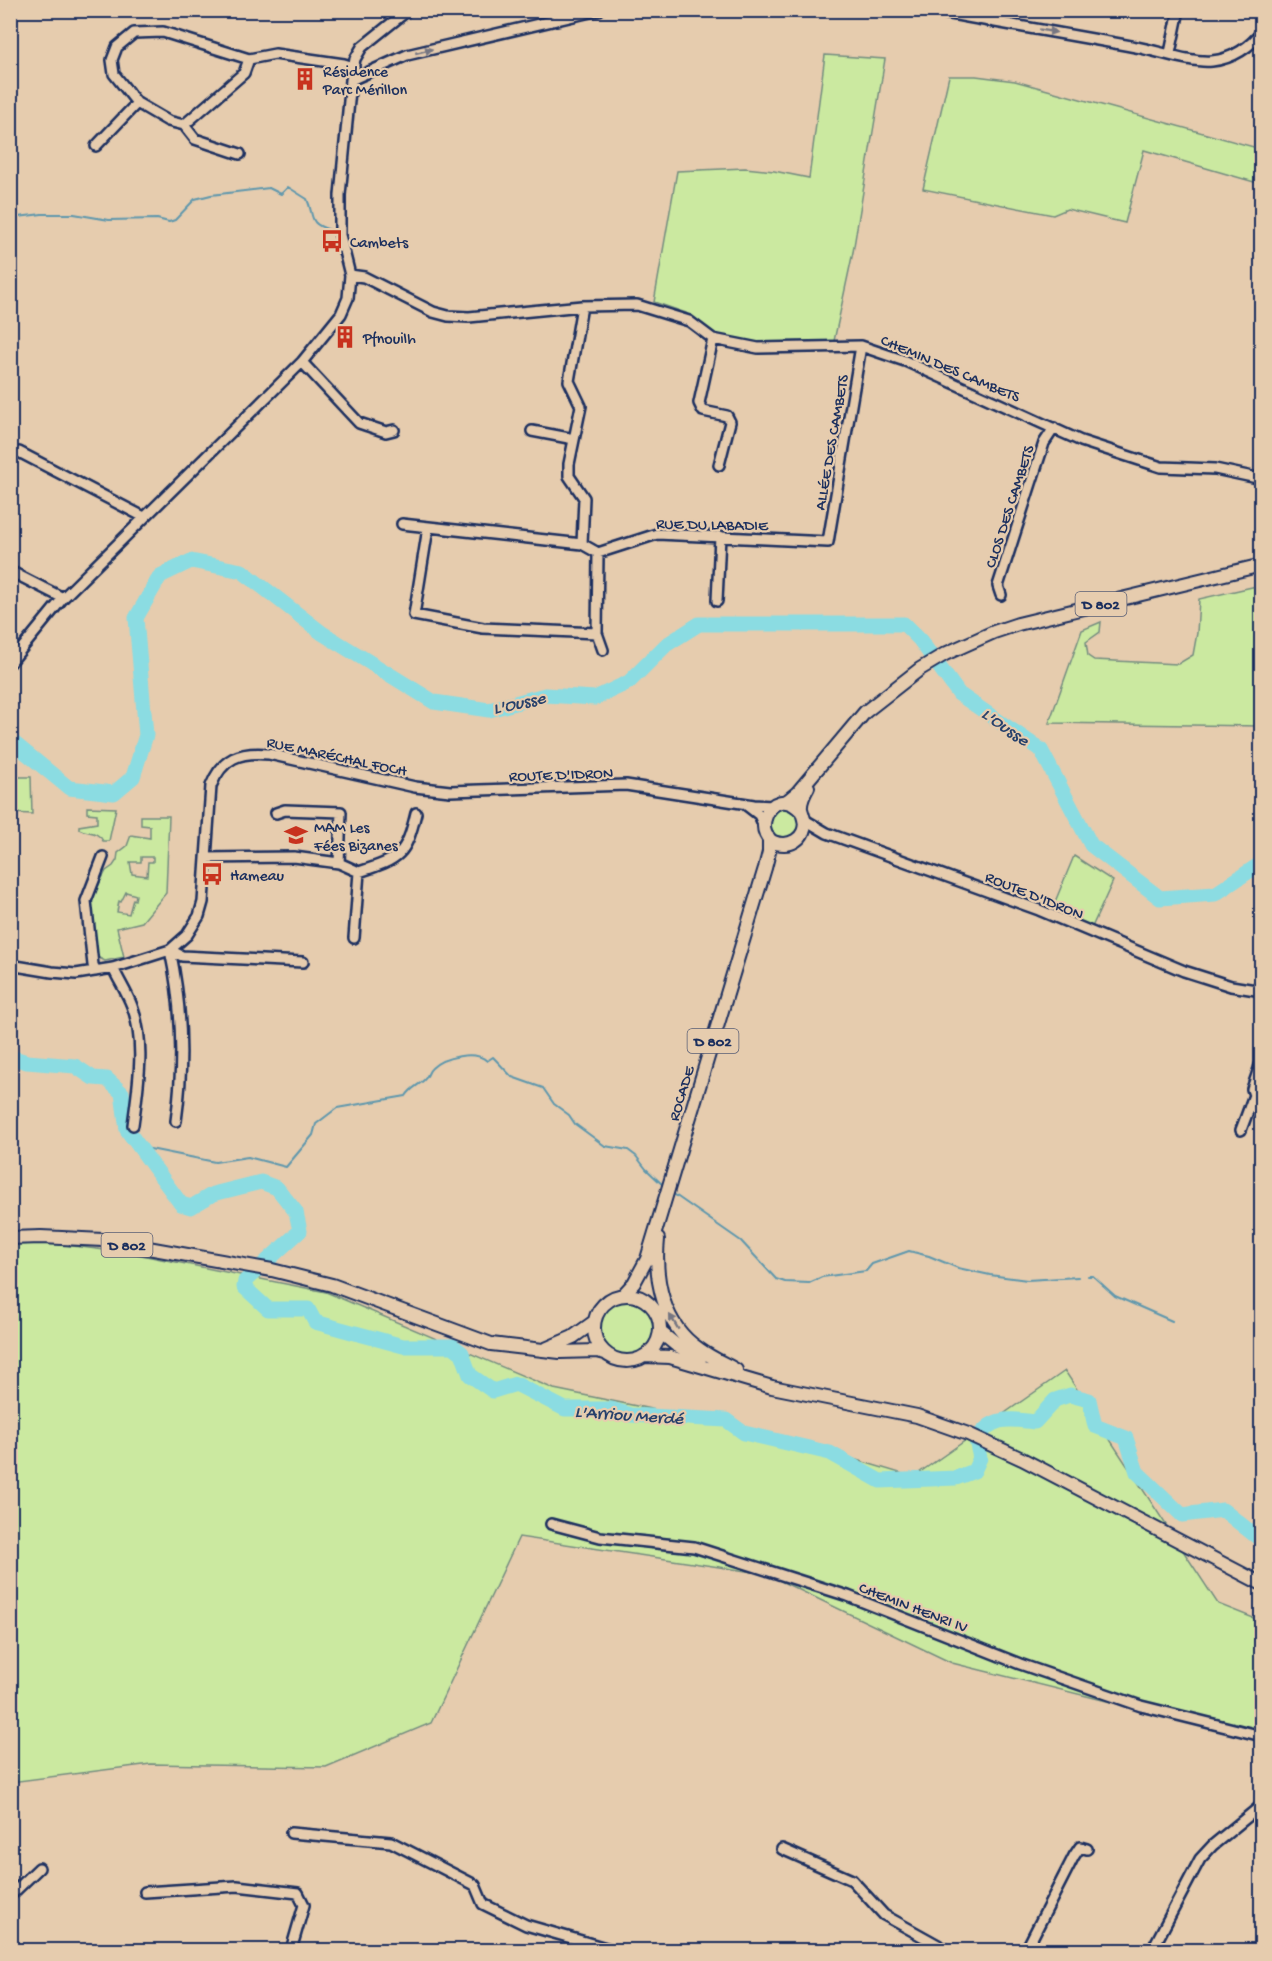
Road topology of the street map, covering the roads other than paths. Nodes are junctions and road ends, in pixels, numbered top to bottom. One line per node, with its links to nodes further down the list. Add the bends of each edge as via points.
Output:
1 (408, 10): 8 (street, via 362,47)
2 (599, 10): 9 (street, one-way to 2, via 406,55)
3 (929, 10): 6 (street, one-way to 6)
4 (1179, 10): 6 (street)
5 (1262, 31): 6 (street, via 1244,49 1223,59 1203,61)
6 (1170, 53)
7 (249, 59): 8 (street, via 275,54); 10 (street, via 163,32 134,33 117,46 112,60 114,74); 11 (street, via 244,73)
8 (354, 67): 9 (street)
9 (351, 80): 14 (street, via 339,219)
10 (137, 103): 11 (street, via 168,122); 12 (street)
11 (184, 125): 13 (street, via 195,139)
12 (96, 146)
13 (240, 154)
14 (350, 275): 15 (street, CHEMIN DES CAMBETS, via 364,277 448,316); 18 (street, via 348,298 341,314)
15 (582, 306): 16 (street, CHEMIN DES CAMBETS, via 637,305 688,321); 22 (street, via 568,381 581,406)
16 (713, 339): 17 (street, CHEMIN DES CAMBETS, via 758,348); 24 (street, via 699,403 703,411 727,416 730,422)
17 (861, 346): 19 (street, CHEMIN DES CAMBETS, via 905,361); 30 (street, ALLÉE DES CAMBETS)
18 (302, 362): 20 (street, via 359,423 386,432); 26 (street)
19 (1054, 428): 25 (street, CHEMIN DES CAMBETS, via 1161,467 1215,470); 35 (street, CLOS DES CAMBETS, via 1044,443 998,586)
20 (394, 430)
21 (532, 431): 22 (street)
22 (574, 439): 31 (street, via 569,476 584,498)
23 (19, 452): 26 (street)
24 (719, 465)
25 (1262, 479)
26 (144, 517): 36 (street)
27 (402, 524): 28 (street)
28 (429, 528): 31 (street); 38 (street, via 414,615 483,628)
29 (720, 536): 30 (street, RUE DU LABADIE); 32 (street, RUE DU LABADIE, via 657,534); 37 (street)
30 (828, 542)
31 (582, 544): 32 (street)
32 (598, 554): 38 (street)
33 (1262, 565): 41 (main road, D 802, via 994,632 920,669 865,712)
34 (10, 571): 36 (street)
35 (1001, 595)
36 (63, 598): 40 (street)
37 (717, 602)
38 (597, 633): 39 (street)
39 (603, 650)
40 (10, 663)
41 (820, 765): 43 (main road, D 802); 48 (main road, D 802, via 803,797)
42 (415, 787): 44 (street, ROUTE D'IDRON, via 450,791 626,785); 55 (street, RUE MARÉCHAL FOCH, via 269,754 244,753 216,773 211,786)
43 (786, 802): 45 (main road); 48 (main road, via 797,807)
44 (744, 803): 45 (street, ROUTE D'IDRON); 49 (street, via 759,815)
45 (772, 806): 49 (main road)
46 (276, 813): 56 (street, via 342,812)
47 (416, 813): 58 (street, via 410,839 400,855)
48 (803, 816): 50 (street, ROUTE D'IDRON); 51 (main road, via 805,826)
49 (763, 824): 52 (main road)
50 (827, 833): 51 (street, ROUTE D'IDRON); 65 (street, ROUTE D'IDRON, via 1019,902 1175,968)
51 (800, 837): 53 (main road)
52 (769, 838): 53 (main road); 57 (main road, D 802)
53 (781, 844): 57 (main road, D 802)
54 (103, 856): 64 (street, via 86,901)
55 (206, 858): 56 (street, via 294,857); 60 (street, RUE MARÉCHAL FOCH, via 203,902 198,916 187,936)
56 (339, 863): 58 (street)
57 (765, 868): 70 (main road, ROCADE / D 802)
58 (359, 872): 59 (street)
59 (354, 938)
60 (170, 950): 61 (street, via 182,956); 63 (street, RUE MARÉCHAL FOCH); 67 (street, via 181,1036)
61 (303, 962)
62 (10, 965): 64 (street, RUE MARÉCHAL FOCH, via 76,974)
63 (113, 969): 64 (street, RUE MARÉCHAL FOCH); 68 (street, via 132,1006 138,1030 139,1079)
64 (96, 971)
65 (1262, 991)
66 (1262, 1060): 69 (street)
67 (176, 1121)
68 (133, 1125)
69 (1241, 1130)
70 (660, 1214): 72 (main road, ROCADE / D 802); 80 (main road, one-way to 70, via 698,1349 681,1335 669,1315 657,1271)
71 (10, 1238): 77 (main road, D 802, via 103,1240 272,1270 332,1285 491,1344)
72 (647, 1259): 73 (main road, D 802); 74 (main road, D 802, via 644,1289)
73 (623, 1295): 74 (main road); 75 (main road, via 602,1307)
74 (648, 1303): 76 (main road, via 655,1311)
75 (594, 1322): 77 (main road); 78 (main road, via 594,1334)
76 (660, 1332): 79 (main road); 80 (main road, via 687,1350)
77 (542, 1350): 78 (main road, D 802)
78 (605, 1353): 79 (main road, via 624,1361)
79 (644, 1356): 81 (main road, via 670,1357)
80 (736, 1370): 81 (main road)
81 (798, 1391): 83 (main road, via 917,1416 968,1434)
82 (551, 1524): 84 (street, CHEMIN HENRI IV, via 600,1537 694,1547 848,1596 1020,1664 1141,1706)
83 (1262, 1584)
84 (1262, 1736)
85 (1262, 1805): 96 (street, via 1200,1859)
86 (291, 1833): 93 (street, via 391,1842 475,1885 483,1904 526,1925)
87 (782, 1849): 94 (street, via 852,1880 884,1915)
88 (1087, 1849): 95 (street, via 1080,1847 1074,1856)
89 (39, 1868): 91 (street)
90 (145, 1892): 92 (street, via 237,1886 298,1893 304,1905)
91 (10, 1896)
92 (291, 1950)
93 (613, 1950)
94 (947, 1950)
95 (1026, 1950)
96 (1152, 1950)

